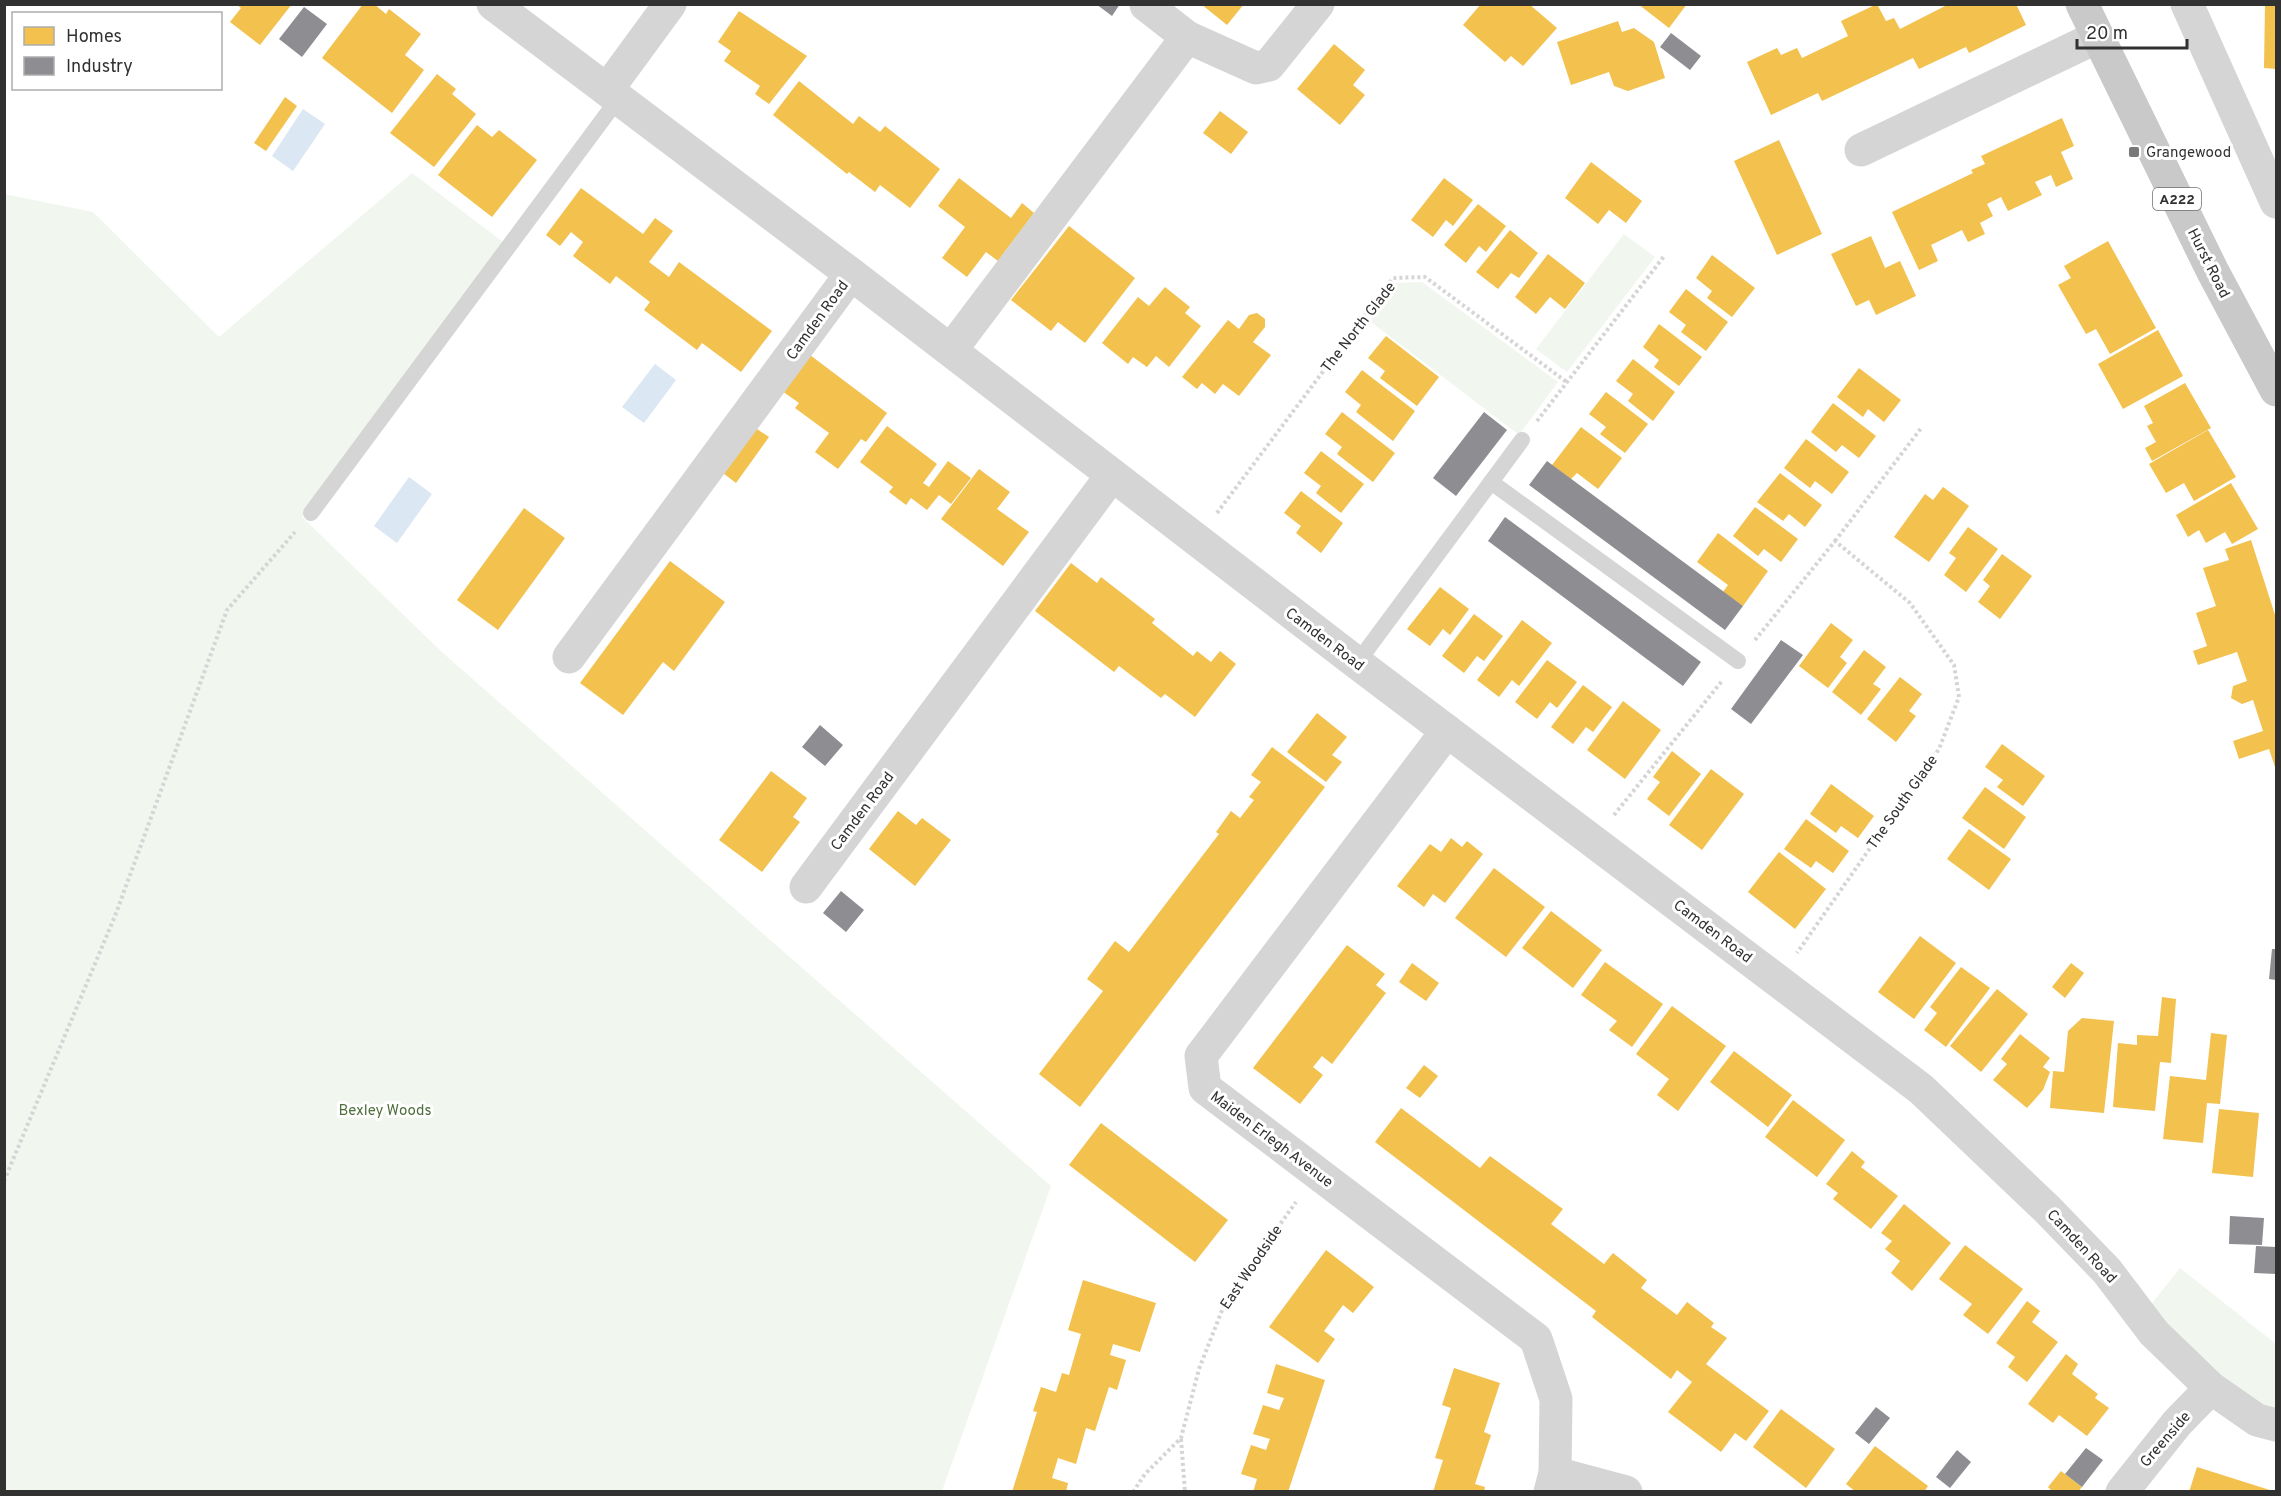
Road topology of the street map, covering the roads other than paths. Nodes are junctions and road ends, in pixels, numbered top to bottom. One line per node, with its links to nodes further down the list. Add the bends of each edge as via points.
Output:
1 (493, 4): 9 (street, Camden Road)
2 (670, 4): 9 (street)
3 (1318, 4): 7 (street, via 1269,65 1256,68)
4 (2082, 4): 8 (main road, Hurst Road / A222)
5 (2187, 4): 11 (street)
6 (1146, 5): 7 (street)
7 (1187, 37): 13 (street)
8 (2097, 37): 10 (street); 14 (main road, Hurst Road / A222, via 2212,270)
9 (613, 94): 12 (street, Camden Road); 18 (lane)
10 (1861, 150)
11 (2277, 202)
12 (851, 274): 13 (street, Camden Road); 19 (street, Camden Road)
13 (951, 350): 16 (street, Camden Road)
14 (2277, 390)
15 (1522, 440): 17 (lane)
16 (1112, 475): 21 (street, Camden Road); 23 (street, Camden Road)
17 (1491, 482): 20 (lane); 21 (lane)
18 (311, 513)
19 (569, 657)
20 (1738, 661)
21 (1357, 663): 22 (street, Camden Road)
22 (1447, 730): 24 (street, Camden Road, via 1921,1089 2060,1222 2107,1271 2154,1333); 26 (street, Maiden Erlegh Avenue, via 1201,1056 1205,1088 1536,1339 1556,1399)
23 (806, 887)
24 (2211, 1388): 25 (street, Camden Road, via 2257,1420); 28 (street, Greenside)
25 (2277, 1425)
26 (1552, 1482): 27 (street)
27 (1626, 1491)
28 (2122, 1491)

